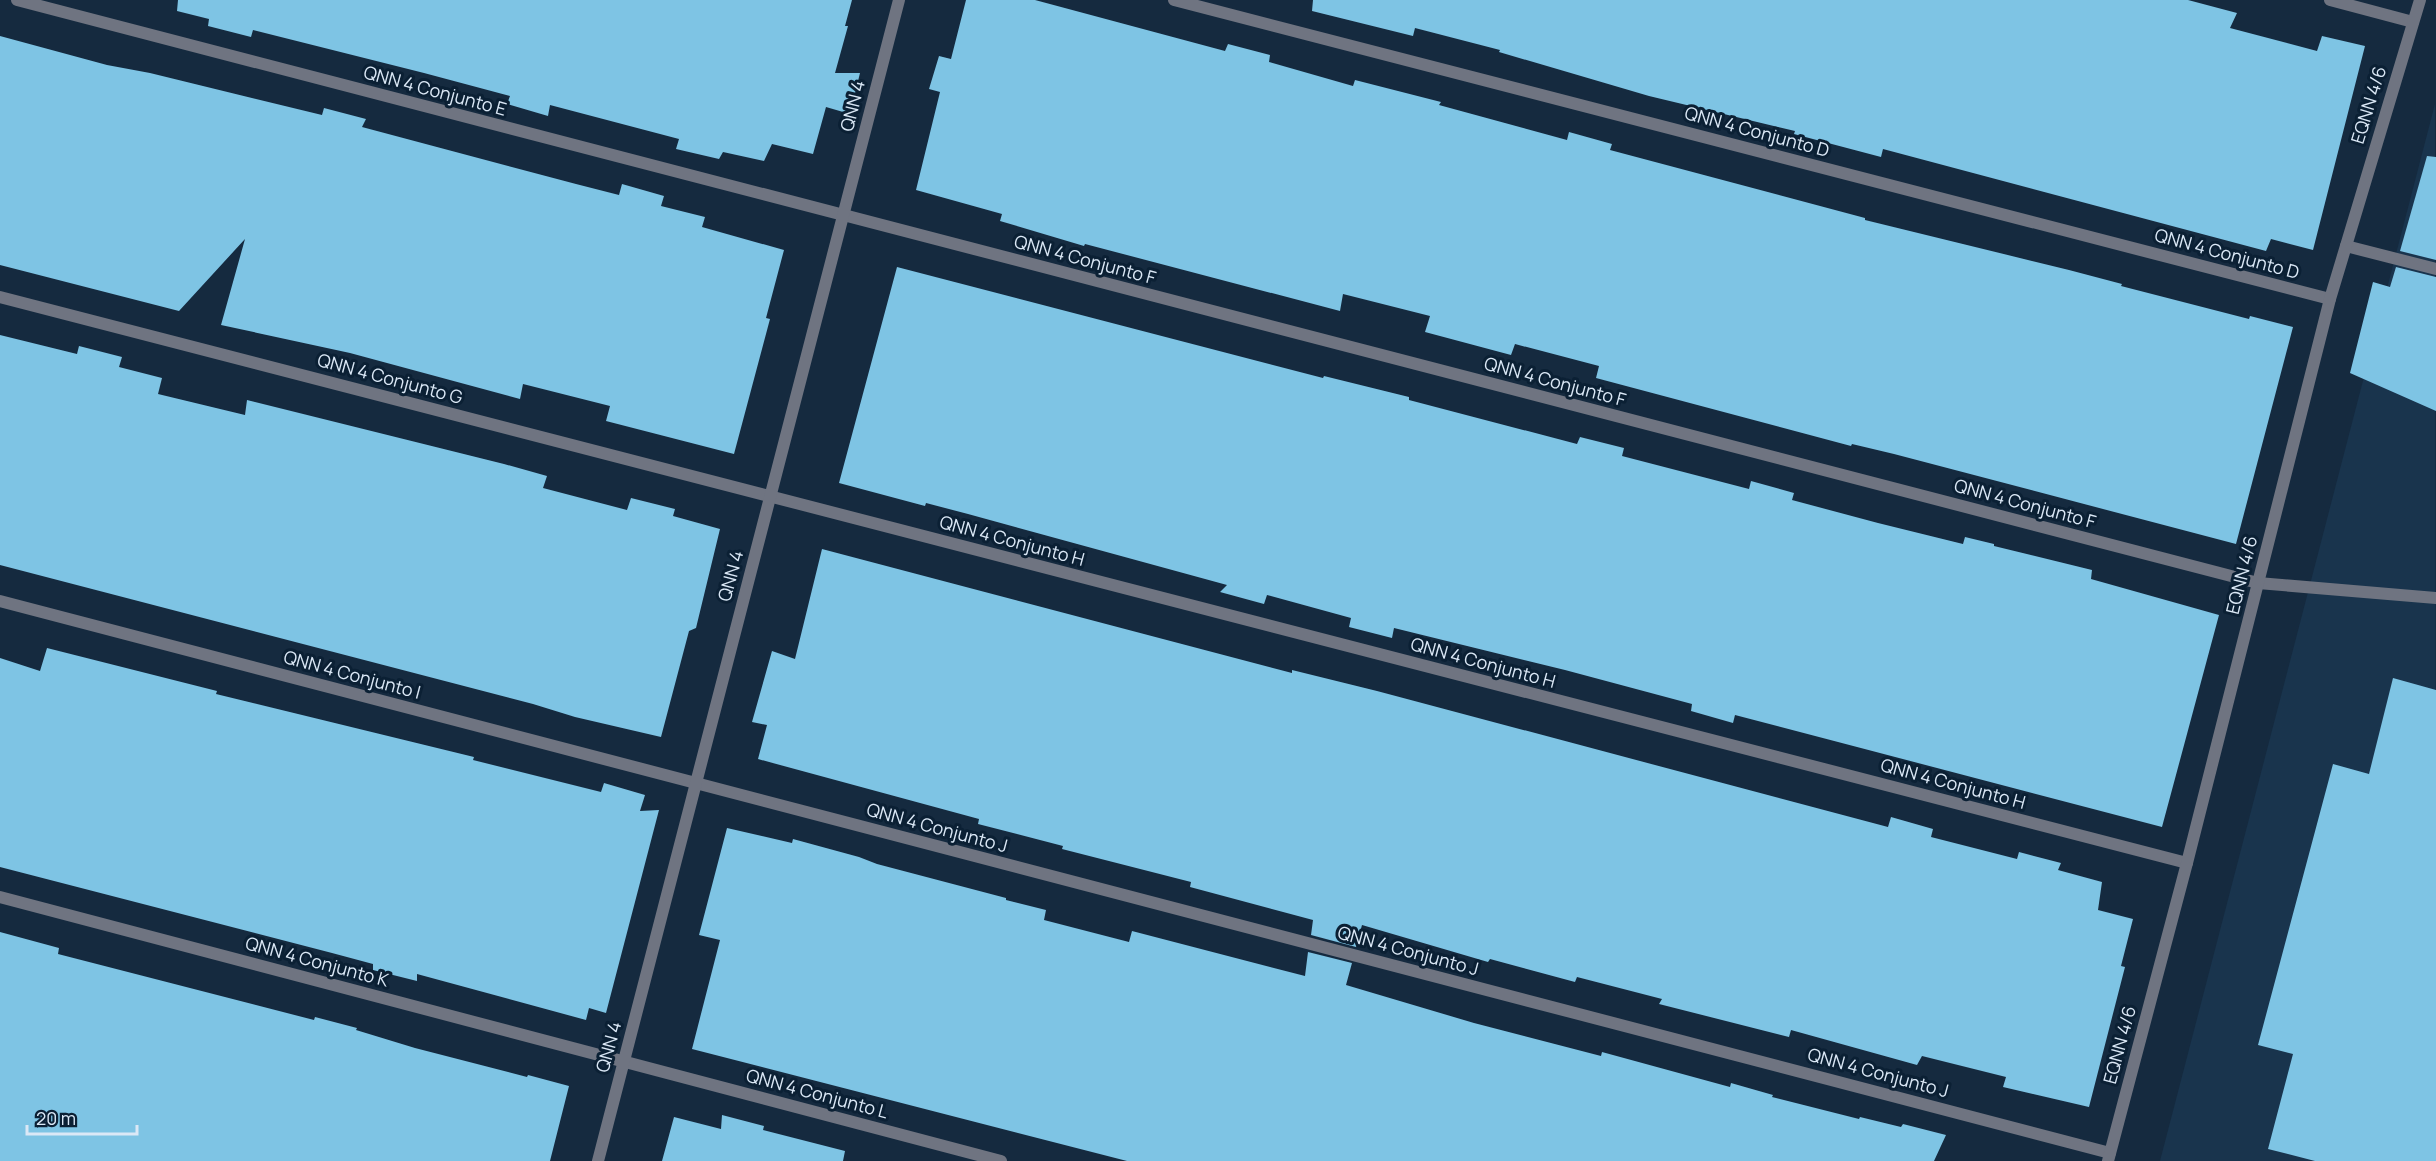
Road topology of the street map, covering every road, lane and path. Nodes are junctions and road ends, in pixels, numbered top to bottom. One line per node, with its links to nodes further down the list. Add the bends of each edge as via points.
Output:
1 (17, 0): 7 (street, QNN 4 Conjunto E)
2 (899, 0): 7 (street, QNN 4)
3 (1174, 0): 11 (street, QNN 4 Conjunto D)
4 (2330, 0): 6 (street)
5 (2420, 0): 6 (street, EQNN 4/6)
6 (2413, 22): 8 (street, EQNN 4/6)
7 (843, 216): 12 (street, QNN 4); 13 (street, QNN 4 Conjunto F)
8 (2346, 246): 9 (street); 11 (street, EQNN 4/6)
9 (2436, 269)
10 (0, 297): 12 (street, QNN 4 Conjunto G)
11 (2330, 299): 13 (street, EQNN 4/6)
12 (770, 497): 16 (street, QNN 4); 17 (street, QNN 4 Conjunto H)
13 (2258, 583): 14 (street, QNN 4 Conjunto F); 17 (street, EQNN 4/6)
14 (2436, 598)
15 (0, 601): 16 (street, QNN 4 Conjunto I)
16 (696, 784): 19 (street, QNN 4); 20 (street, QNN 4 Conjunto J)
17 (2187, 863): 20 (street, EQNN 4/6)
18 (0, 897): 19 (street, QNN 4 Conjunto K)
19 (624, 1062): 21 (street, QNN 4); 22 (street, QNN 4 Conjunto L)
20 (2109, 1157)
21 (598, 1161)
22 (1001, 1161)

